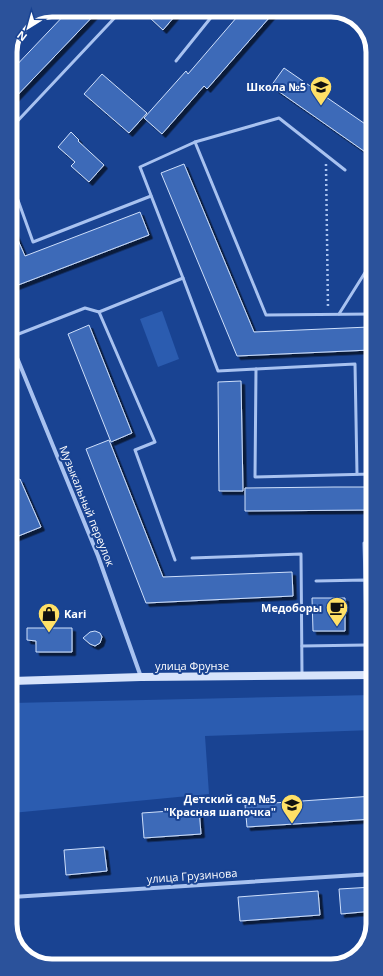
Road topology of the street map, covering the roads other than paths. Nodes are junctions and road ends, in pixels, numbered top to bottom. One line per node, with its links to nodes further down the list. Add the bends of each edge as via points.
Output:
1 (115, 17): 4 (lane)
2 (211, 17): 3 (lane)
3 (176, 60)
4 (17, 122)
5 (195, 142): 6 (lane, via 279,118); 7 (lane, via 140,167); 12 (lane, via 266,315)
6 (345, 170)
7 (151, 196): 8 (lane, via 33,242); 10 (lane)
8 (17, 197)
9 (366, 271): 12 (lane)
10 (183, 278): 11 (lane); 16 (lane, via 218,371)
11 (99, 312): 14 (lane, via 85,308); 21 (lane, via 155,442 135,450)
12 (339, 314): 13 (lane)
13 (366, 314)
14 (17, 336)
15 (17, 358): 28 (street, Музыкальный переулок, via 98,556)
16 (256, 369): 17 (lane, via 355,364); 17 (lane, via 255,477)
17 (357, 474): 18 (lane)
18 (366, 474)
19 (366, 543): 22 (lane)
20 (192, 558): 25 (lane, via 301,554)
21 (175, 560)
22 (365, 580): 23 (lane); 24 (lane)
23 (316, 581)
24 (366, 645): 25 (lane)
25 (302, 646): 27 (lane)
26 (366, 675): 27 (main road, улица Фрунзе)
27 (302, 676): 28 (main road, улица Фрунзе)
28 (141, 677): 29 (main road, улица Фрунзе)
29 (17, 681)
30 (366, 874): 31 (street, улица Грузинова)
31 (17, 897)

